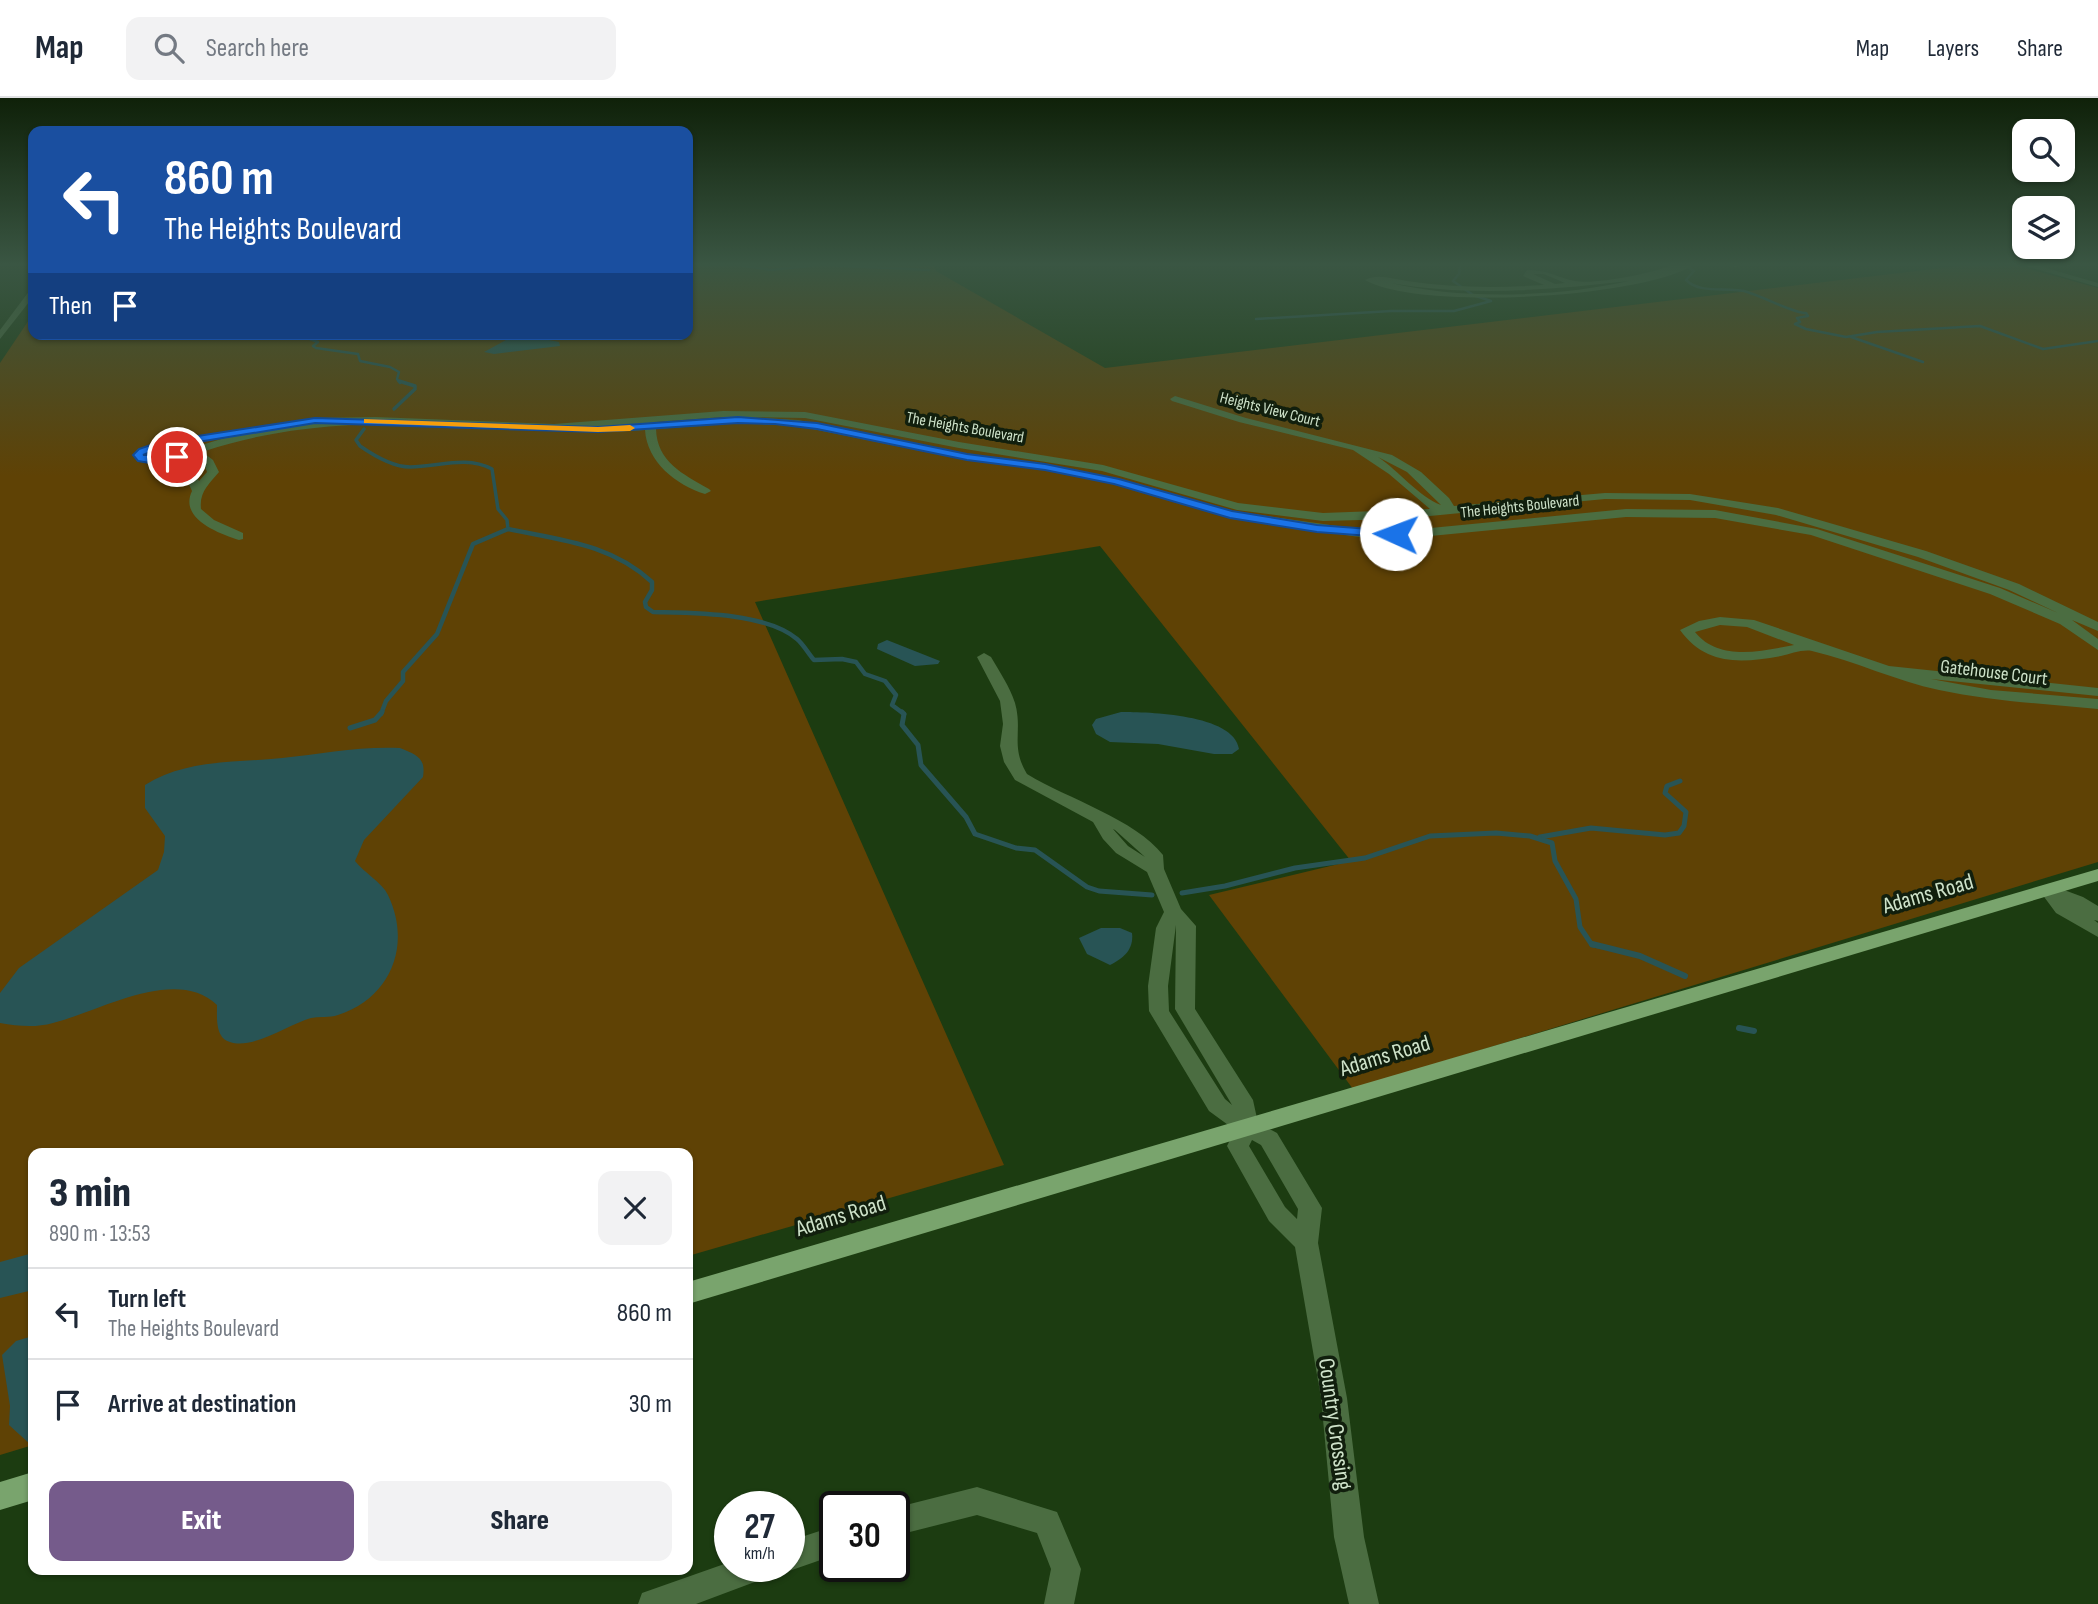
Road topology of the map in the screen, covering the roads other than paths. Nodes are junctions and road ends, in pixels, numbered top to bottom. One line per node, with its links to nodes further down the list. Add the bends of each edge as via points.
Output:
1 (1175, 399): 13 (street, Heights View Court, via 1405,466 1448,503)
2 (791, 418): 4 (street, The Heights Boulevard); 5 (street, The Heights Boulevard, via 832,419); 6 (street, The Heights Boulevard)
3 (356, 421): 4 (street, The Heights Boulevard, via 598,429); 7 (street, The Heights Boulevard, via 265,433); 8 (street, The Heights Boulevard, via 251,429 159,445 138,455)
4 (650, 423): 11 (street, via 654,454 662,465)
5 (914, 436): 6 (street); 9 (street, The Heights Boulevard)
6 (900, 443): 9 (street, The Heights Boulevard)
7 (201, 448): 8 (street, The Heights Boulevard); 10 (street, via 199,456 209,462 213,472)
8 (161, 460): 10 (street, via 187,467)
9 (1112, 476): 16 (street, The Heights Boulevard, via 1230,514)
10 (197, 489): 19 (street, via 194,504 201,517)
11 (705, 491)
12 (1605, 496): 13 (street, The Heights Boulevard); 14 (street, The Heights Boulevard, via 1690,497); 15 (street)
13 (1445, 510): 16 (street, The Heights Boulevard); 18 (street)
14 (1778, 512): 17 (street); 20 (street, The Heights Boulevard)
15 (1626, 513): 17 (street, The Heights Boulevard, via 1715,514); 18 (street, The Heights Boulevard)
16 (1294, 519): 18 (street, The Heights Boulevard, via 1380,534)
17 (1770, 522): 21 (street, The Heights Boulevard)
18 (1465, 528)
19 (239, 536)
20 (1948, 564): 21 (street); 22 (street, The Heights Boulevard, via 2014,587)
21 (1934, 570): 23 (street, The Heights Boulevard, via 1995,591)
22 (2098, 627)
23 (2092, 636): 25 (street, The Heights Boulevard)
24 (1810, 646): 24 (street, Gatehouse Court, via 1739,620 1706,621 1687,630 1693,643 1715,653 1746,656); 27 (street, Gatehouse Court)
25 (2098, 646)
26 (984, 657): 32 (street, via 1007,701 1009,746 1021,777 1100,819 1104,832 1136,861 1155,869)
27 (1887, 670): 28 (street, Gatehouse Court); 29 (street, Gatehouse Court, via 1973,692)
28 (2098, 692)
29 (2098, 704)
30 (2098, 875): 31 (main road, Adams Road)
31 (2048, 890): 33 (street); 34 (street, via 2063,909); 37 (main road, Adams Road)
32 (1173, 912): 35 (street, via 1187,926); 36 (street, via 1165,928)
33 (2098, 915)
34 (2098, 931)
35 (1184, 997): 36 (street); 37 (street, via 1185,1009 1242,1100)
36 (1158, 999): 37 (street, Country Crossing, via 1159,1011 1217,1105)
37 (1248, 1128): 38 (street, Country Crossing, via 1269,1139 1310,1208); 38 (street, via 1238,1146 1277,1214); 39 (main road, Adams Road)
38 (1306, 1243): 46 (street, Country Crossing, via 1335,1398 1349,1537)
39 (693, 1292)
40 (28, 1488): 41 (main road)
41 (0, 1496)
42 (910, 1518): 45 (street, via 977,1501 1047,1521 1066,1569)
43 (716, 1582): 44 (street)
44 (653, 1604)
45 (1059, 1604)
46 (1364, 1604)

